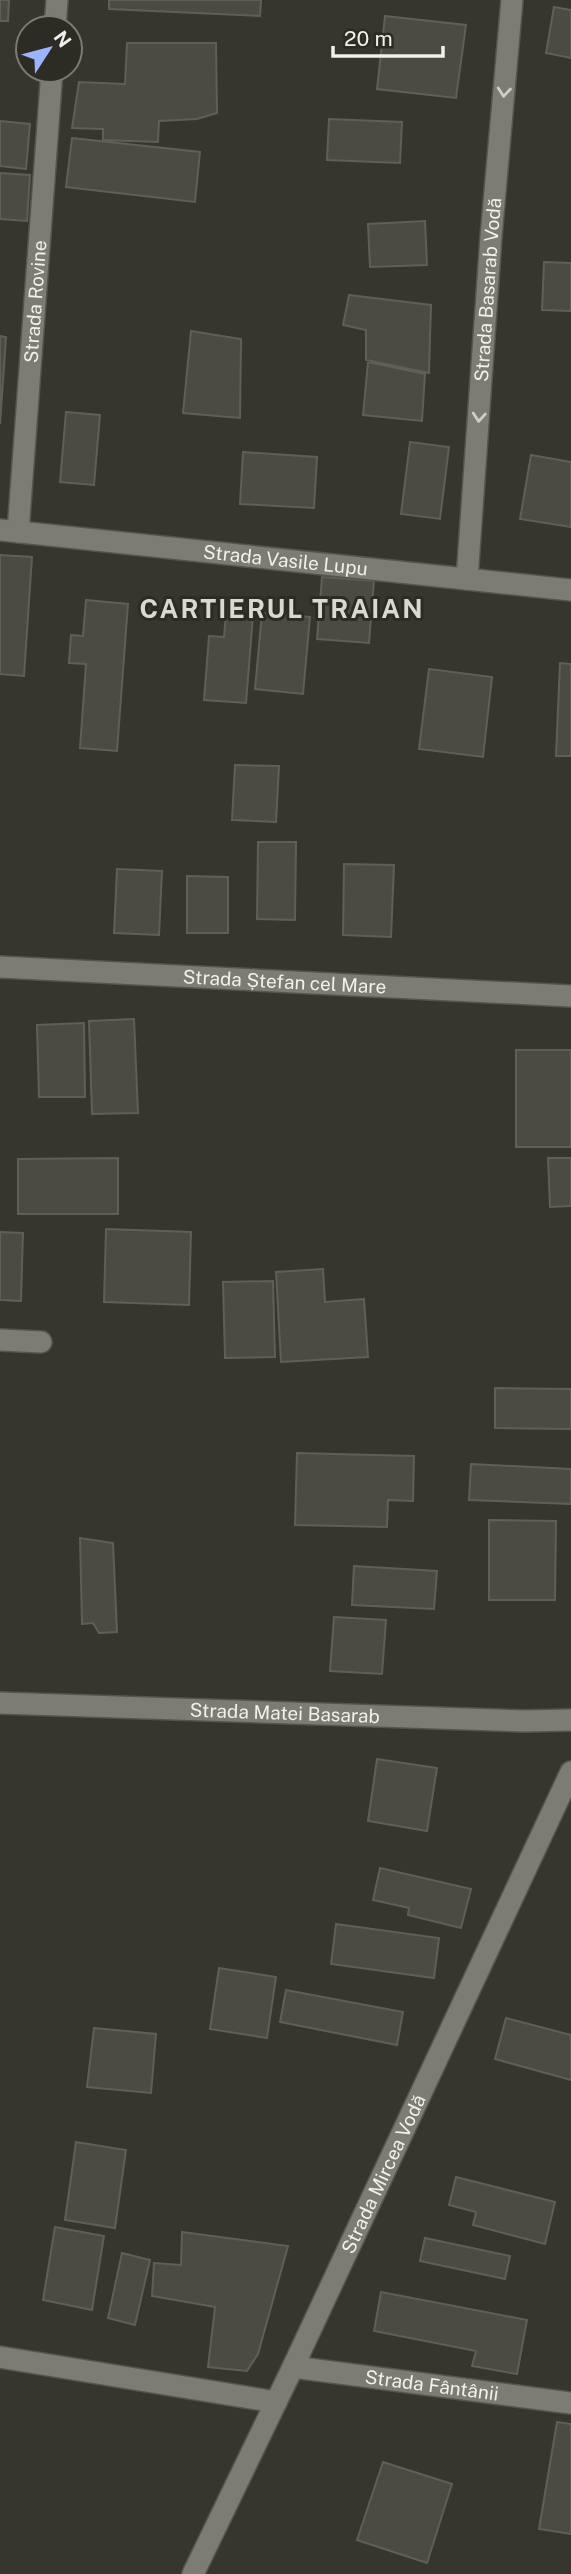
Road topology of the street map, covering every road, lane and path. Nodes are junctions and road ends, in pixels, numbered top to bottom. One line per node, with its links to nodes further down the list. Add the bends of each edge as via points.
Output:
1 (512, 0): 4 (street, Strada Basarab Vodă, one-way to 4)
2 (51, 84): 3 (street, Strada Rovine)
3 (9, 531): 4 (street, Strada Vasile Lupu)
4 (467, 579): 5 (street, Strada Vasile Lupu)
5 (571, 590)
6 (0, 967): 7 (street, Strada Ștefan cel Mare)
7 (571, 996)
8 (0, 1340): 9 (street)
9 (41, 1342)
10 (0, 1703): 11 (street, Strada Matei Basarab)
11 (571, 1720)
12 (571, 1772): 14 (street, Strada Mircea Vodă)
13 (0, 2357): 15 (street)
14 (293, 2367): 15 (street, Strada Mircea Vodă); 16 (street, Strada Fântânii)
15 (276, 2402): 17 (street, Strada Mircea Vodă)
16 (571, 2403)
17 (193, 2574)

